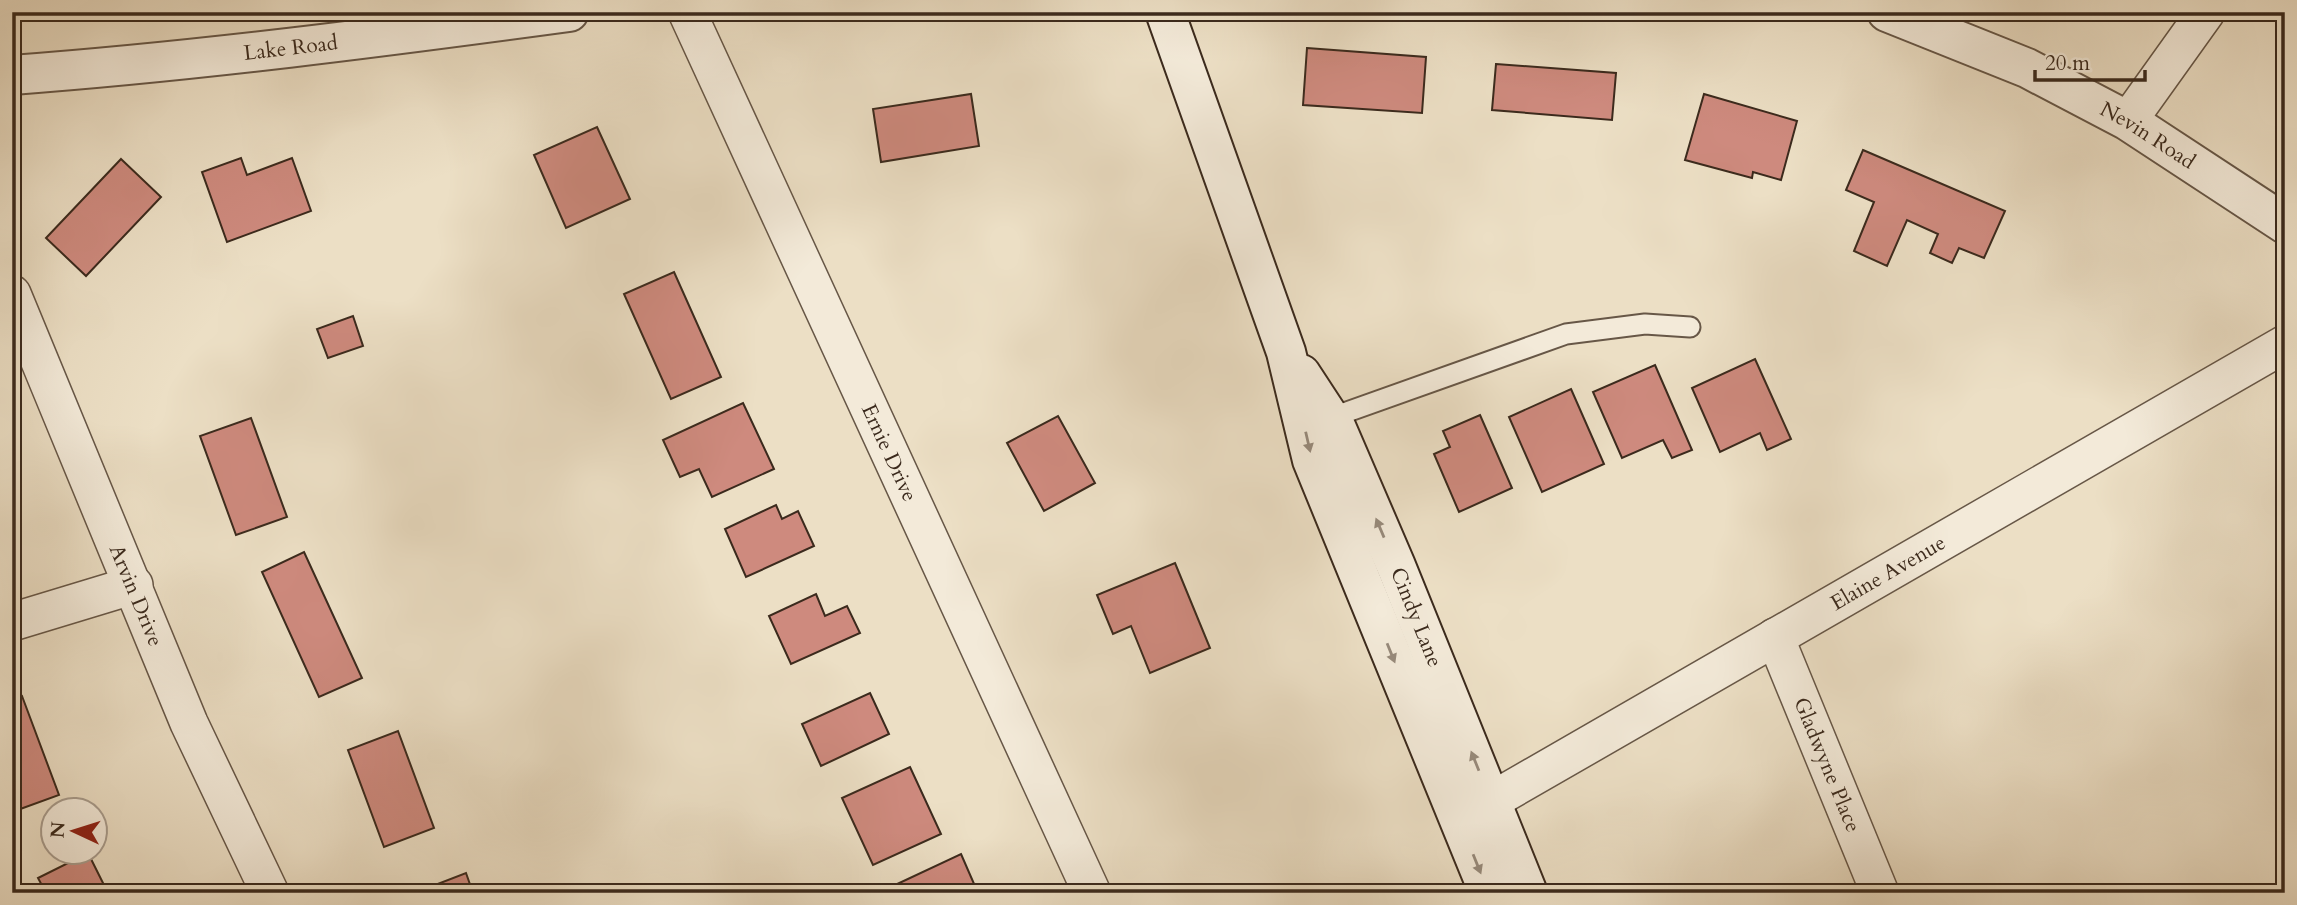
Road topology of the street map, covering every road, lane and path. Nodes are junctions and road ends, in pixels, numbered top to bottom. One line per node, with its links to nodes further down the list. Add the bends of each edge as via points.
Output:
1 (569, 12): 6 (main road, Lake Road, via 115,67)
2 (687, 12): 19 (street, Ernie Drive)
3 (1165, 12): 12 (main road, Cindy Lane)
4 (1887, 12): 7 (main road, Nevin Road, via 2027,68)
5 (2206, 12): 7 (street)
6 (12, 75)
7 (2128, 121): 8 (main road, Nevin Road)
8 (2285, 224)
9 (12, 294): 14 (street, Arvin Drive)
10 (1690, 327): 13 (lane, via 1645,324 1566,334)
11 (2285, 344): 16 (street, Elaine Avenue)
12 (1286, 352): 13 (main road, Cindy Lane); 20 (main road, Cindy Lane, one-way to 20, via 1312,460)
13 (1330, 418): 17 (main road, Cindy Lane, one-way to 13)
14 (134, 585): 15 (street); 18 (street, Arvin Drive, via 189,723)
15 (12, 622)
16 (1775, 637): 17 (street, Elaine Avenue); 22 (street, Gladwyne Place)
17 (1491, 801): 21 (main road, Cindy Lane)
18 (270, 893)
19 (1092, 893)
20 (1489, 893)
21 (1528, 893)
22 (1880, 893)

